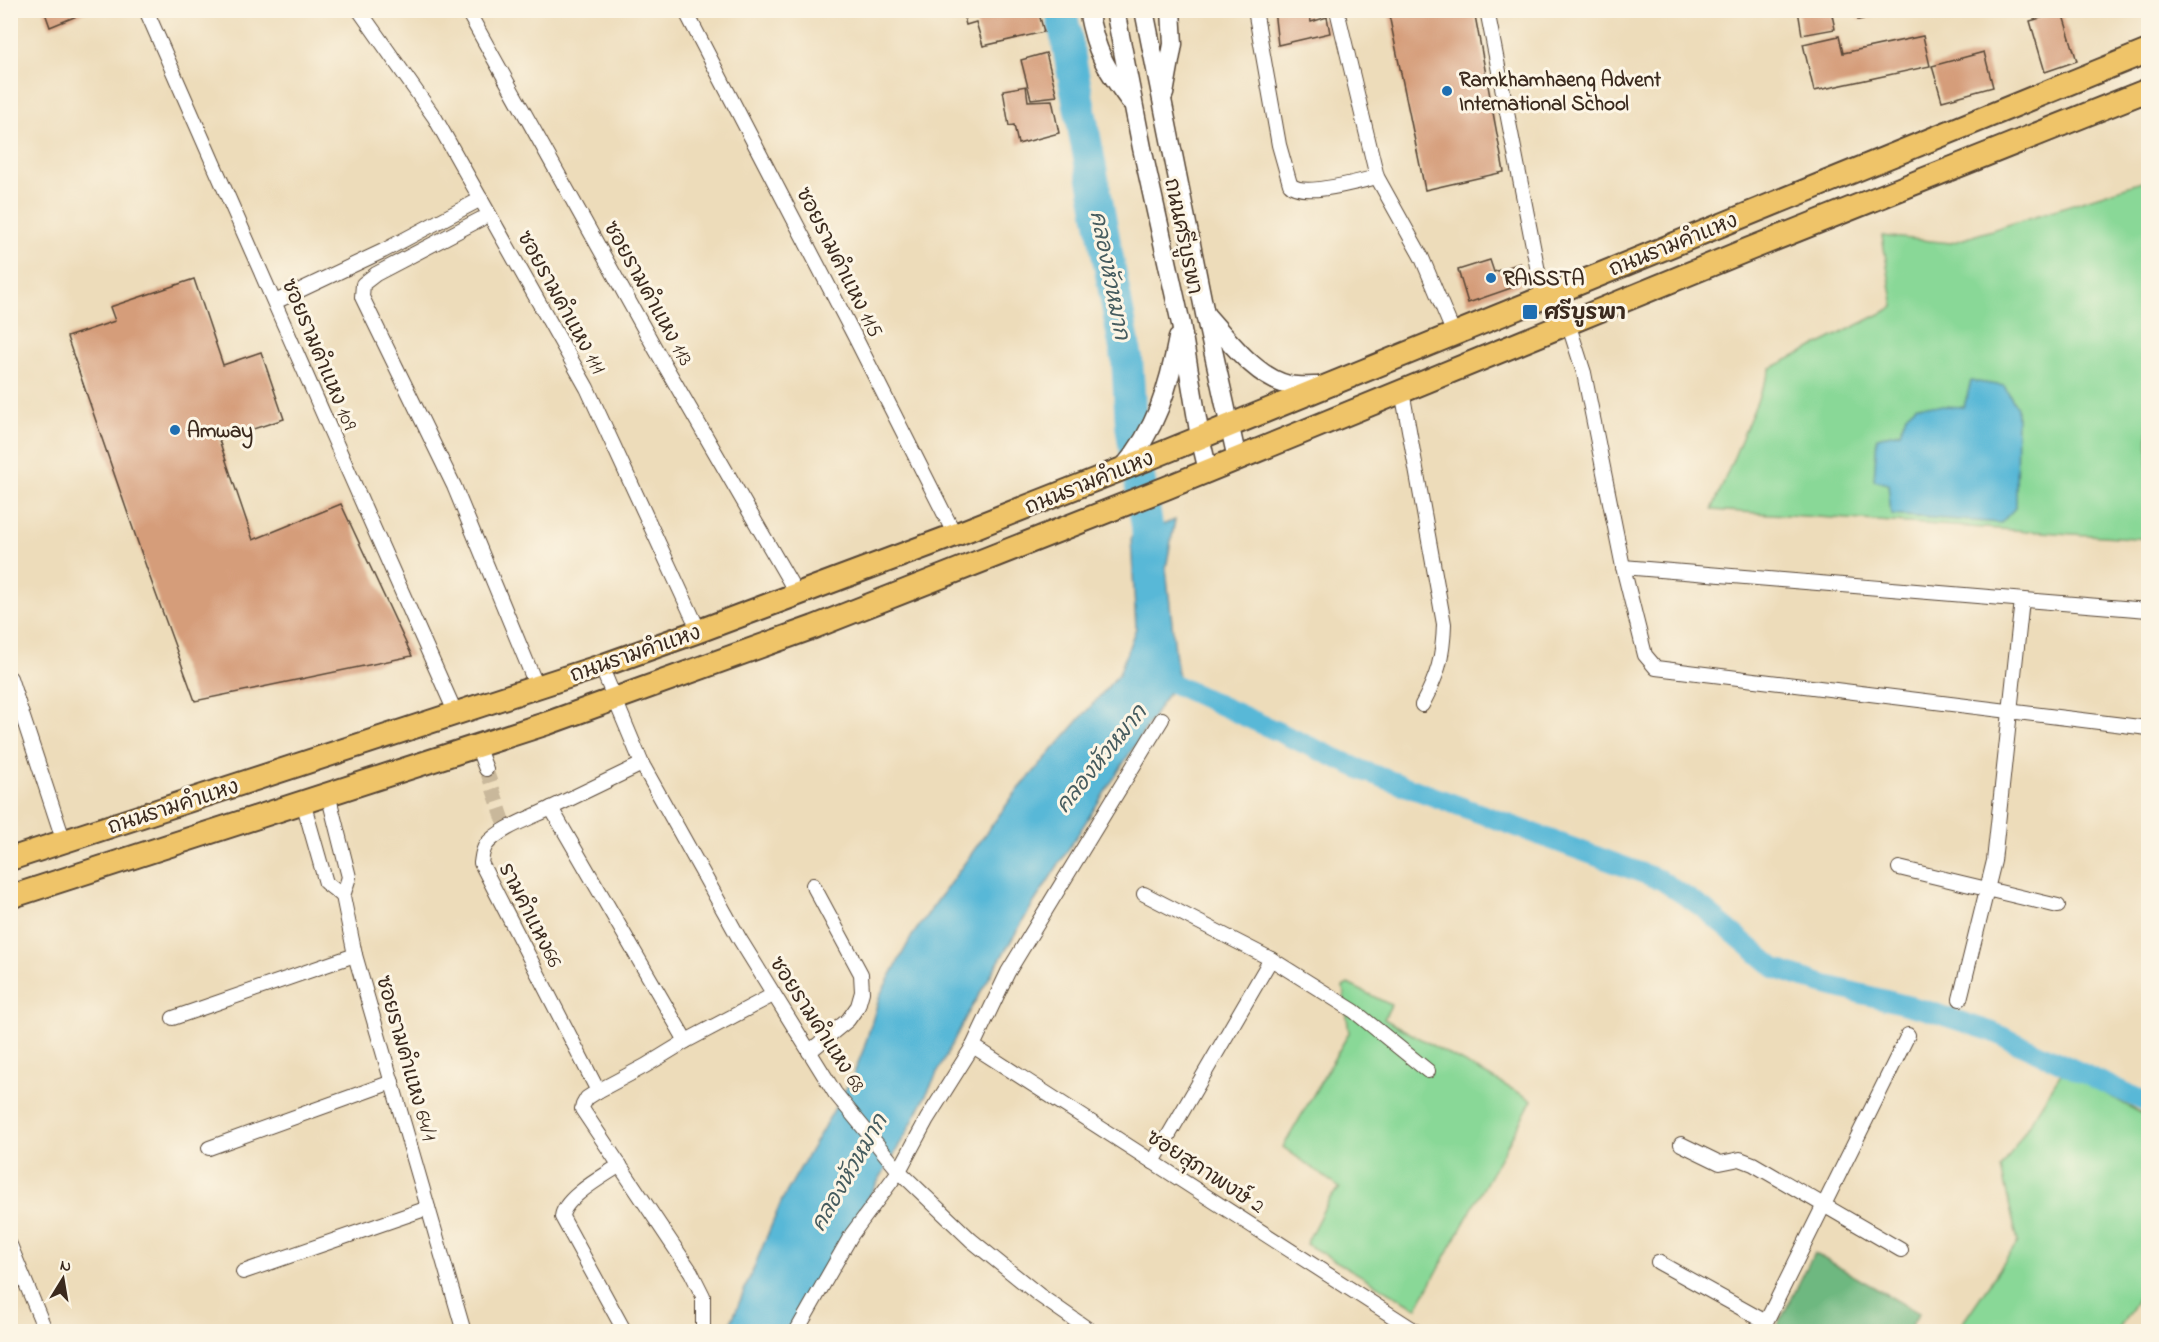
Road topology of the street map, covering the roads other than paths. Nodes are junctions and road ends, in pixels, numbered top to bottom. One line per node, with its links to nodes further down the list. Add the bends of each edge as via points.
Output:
1 (146, 10): 20 (street, ซอยรามคำแหง 109)
2 (359, 10): 17 (street, ซอยรามคำแหง 111, via 435,118)
3 (467, 10): 34 (street, ซอยรามคำแหง 113)
4 (685, 10): 32 (street, ซอยรามคำแหง 115)
5 (1088, 10): 15 (street, via 1098,53)
6 (1115, 10): 15 (street, ถนนศรีบูรพา)
7 (1144, 10): 14 (street, ถนนศรีบูรพา)
8 (1171, 10): 14 (street, via 1173,44)
9 (1255, 10): 16 (street, via 1279,145 1290,184 1298,190)
10 (1337, 10): 16 (street)
11 (1487, 10): 19 (street)
12 (2148, 51): 19 (main road, ถนนรามคำแหง)
13 (2148, 90): 22 (main road, ถนนรามคำแหง)
14 (1162, 101): 21 (street, ถนนศรีบูรพา)
15 (1134, 108): 23 (street, ถนนศรีบูรพา)
16 (1377, 177): 24 (street, via 1422,258)
17 (481, 200): 20 (street); 37 (street, ซอยรามคำแหง 111, via 587,388)
18 (481, 219): 40 (street, via 376,274 363,284 362,297 454,486)
19 (1543, 297): 24 (main road, ถนนรามคำแหง)
20 (275, 303): 44 (street, ซอยรามคำแหง 109)
21 (1205, 314): 25 (street, via 1244,358 1264,374 1288,385); 27 (street, ถนนศรีบูรพา)
22 (1568, 323): 26 (main road, ถนนรามคำแหง); 33 (street, via 1584,373)
23 (1181, 324): 28 (street, ถนนศรีบูรพา); 30 (street, via 1153,426)
24 (1454, 334): 25 (main road, ถนนรามคำแหง)
25 (1324, 386): 27 (main road, ถนนรามคำแหง)
26 (1402, 391): 29 (main road, ถนนรามคำแหง); 42 (street, via 1444,624 1441,660)
27 (1228, 426): 28 (main road, ถนนรามคำแหง); 29 (street, ถนนศรีบูรพา)
28 (1200, 437): 30 (main road, ถนนรามคำแหง); 31 (street, ถนนศรีบูรพา)
29 (1237, 459): 31 (main road, ถนนรามคำแหง)
30 (1121, 469): 32 (main road, ถนนรามคำแหง)
31 (1208, 471): 41 (main road, ถนนรามคำแหง, via 814,627)
32 (955, 535): 34 (main road, ถนนรามคำแหง)
33 (1623, 567): 35 (street); 43 (street, via 1645,655 1656,668)
34 (796, 594): 37 (main road, ถนนรามคำแหง)
35 (2022, 600): 36 (street); 43 (street)
36 (2148, 610)
37 (699, 631): 38 (main road, ถนนรามคำแหง)
38 (601, 666): 40 (main road, ถนนรามคำแหง); 41 (street, ซอยรามคำแหง 68)
39 (10, 678): 53 (street)
40 (537, 687): 44 (main road, ถนนรามคำแหง)
41 (616, 699): 47 (main road, ถนนรามคำแหง); 48 (street, ซอยรามคำแหง 68)
42 (1422, 705)
43 (2010, 712): 46 (street); 57 (street)
44 (456, 714): 53 (main road, ถนนรามคำแหง)
45 (1162, 719): 69 (street, via 1008,972)
46 (2148, 728)
47 (477, 746): 49 (street); 50 (main road, ถนนรามคำแหง)
48 (642, 765): 52 (street, รามคำแหง66); 64 (street, ซอยรามคำแหง 68)
49 (486, 769)
50 (328, 794): 51 (main road, ถนนรามคำแหง); 59 (street, ซอยรามคำแหง 64/1, via 349,877)
51 (303, 802): 59 (street, via 326,883); 60 (main road, ถนนรามคำแหง)
52 (551, 808): 68 (street); 73 (street, รามคำแหง66, via 506,828 487,843 481,863)
53 (64, 842): 54 (main road, ถนนรามคำแหง)
54 (10, 860)
55 (1899, 868): 57 (street)
56 (813, 885): 70 (street, via 861,974 862,992 848,1020)
57 (1988, 890): 61 (street); 65 (street)
58 (1144, 894): 63 (street)
59 (343, 896): 62 (street, ซอยรามคำแหง 64/1)
60 (10, 897)
61 (2058, 906)
62 (355, 955): 66 (street); 72 (street, ซอยรามคำแหง 64/1)
63 (1271, 959): 71 (street, via 1346,1005); 76 (street)
64 (773, 994): 68 (street); 70 (street, ซอยรามคำแหง 68)
65 (1960, 999)
66 (173, 1018)
67 (1908, 1035): 79 (street)
68 (686, 1041): 73 (street)
69 (973, 1046): 76 (street, ซอยสุภาพงษ์ 2); 78 (street)
70 (809, 1053): 78 (street, ซอยรามคำแหง 68, via 835,1093)
71 (1428, 1071)
72 (392, 1082): 75 (street); 80 (street, ซอยรามคำแหง 64/1)
73 (598, 1091): 77 (street, via 587,1098 582,1109)
74 (1681, 1144): 79 (street, via 1720,1163 1740,1159 1753,1164)
75 (209, 1148)
76 (1153, 1162): 86 (street, ซอยสุภาพงษ์ 2)
77 (620, 1165): 89 (street, via 570,1201 562,1217); 90 (street, via 703,1296)
78 (896, 1168): 91 (street, via 852,1234); 92 (street, ซอยรามคำแหง 68, via 971,1240)
79 (1825, 1205): 82 (street); 85 (street)
80 (428, 1208): 84 (street); 88 (street, ซอยรามคำแหง 64/1)
81 (10, 1245): 87 (street)
82 (1901, 1250)
83 (1658, 1262): 85 (street)
84 (243, 1272)
85 (1763, 1327)
86 (1410, 1330)
87 (46, 1332)
88 (464, 1332)
89 (625, 1332)
90 (703, 1332)
91 (796, 1332)
92 (1092, 1332)

